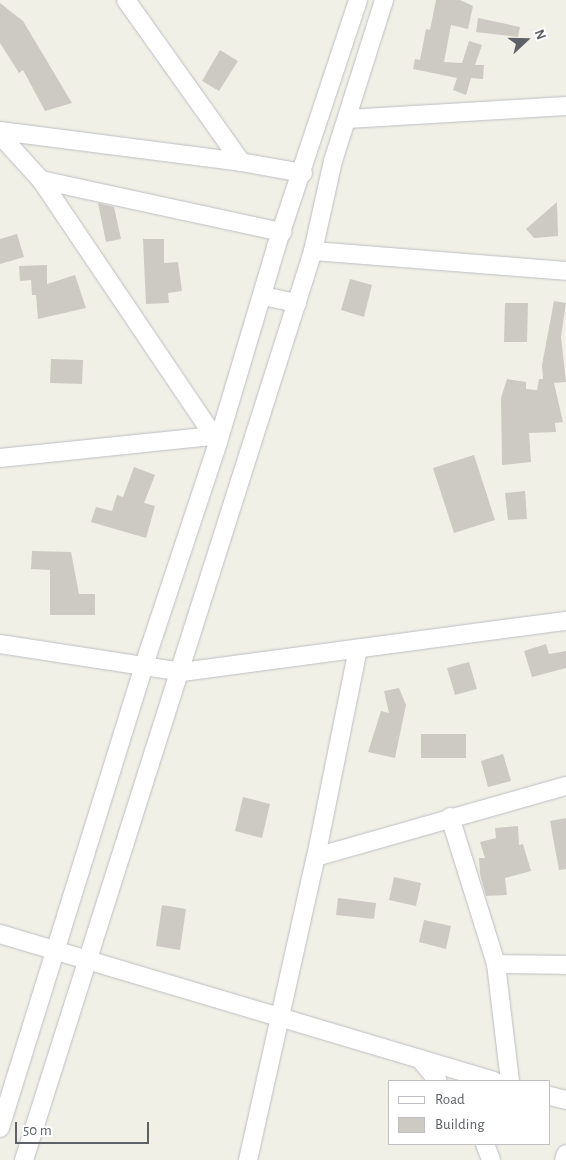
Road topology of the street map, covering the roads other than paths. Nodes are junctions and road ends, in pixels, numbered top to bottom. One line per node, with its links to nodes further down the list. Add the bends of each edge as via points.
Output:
1 (126, 0): 10 (street)
2 (358, 0): 8 (street)
3 (384, 0): 5 (street)
4 (566, 106): 5 (street)
5 (348, 119): 9 (street)
6 (0, 130): 10 (street)
7 (0, 135): 12 (street)
8 (309, 150): 9 (street); 11 (street)
9 (333, 161): 14 (street)
10 (240, 162): 11 (street)
11 (303, 173): 13 (street)
12 (41, 180): 13 (street); 18 (street)
13 (282, 232): 16 (street)
14 (313, 251): 15 (street); 17 (street)
15 (566, 271)
16 (263, 296): 17 (street); 18 (street)
17 (297, 303): 24 (street)
18 (216, 439): 19 (street); 23 (street)
19 (0, 458)
20 (566, 621): 22 (street)
21 (0, 644): 23 (street)
22 (358, 649): 24 (street); 27 (street)
23 (144, 665): 24 (street); 29 (street)
24 (182, 672): 30 (street)
25 (566, 786): 26 (street)
26 (450, 817): 27 (street); 31 (street)
27 (316, 857): 33 (street)
28 (0, 934): 29 (street)
29 (56, 951): 30 (street); 40 (street)
30 (86, 960): 33 (street); 43 (street)
31 (496, 964): 32 (street); 37 (street)
32 (566, 964)
33 (279, 1018): 34 (street); 44 (street)
34 (420, 1059): 35 (street); 36 (street)
35 (437, 1080)
36 (491, 1080)
37 (510, 1080)
38 (551, 1096): 39 (street)
39 (566, 1100)
40 (0, 1128)
41 (485, 1145): 45 (street)
42 (566, 1154): 46 (street)
43 (24, 1160)
44 (248, 1160)
45 (491, 1160)
46 (564, 1160)

